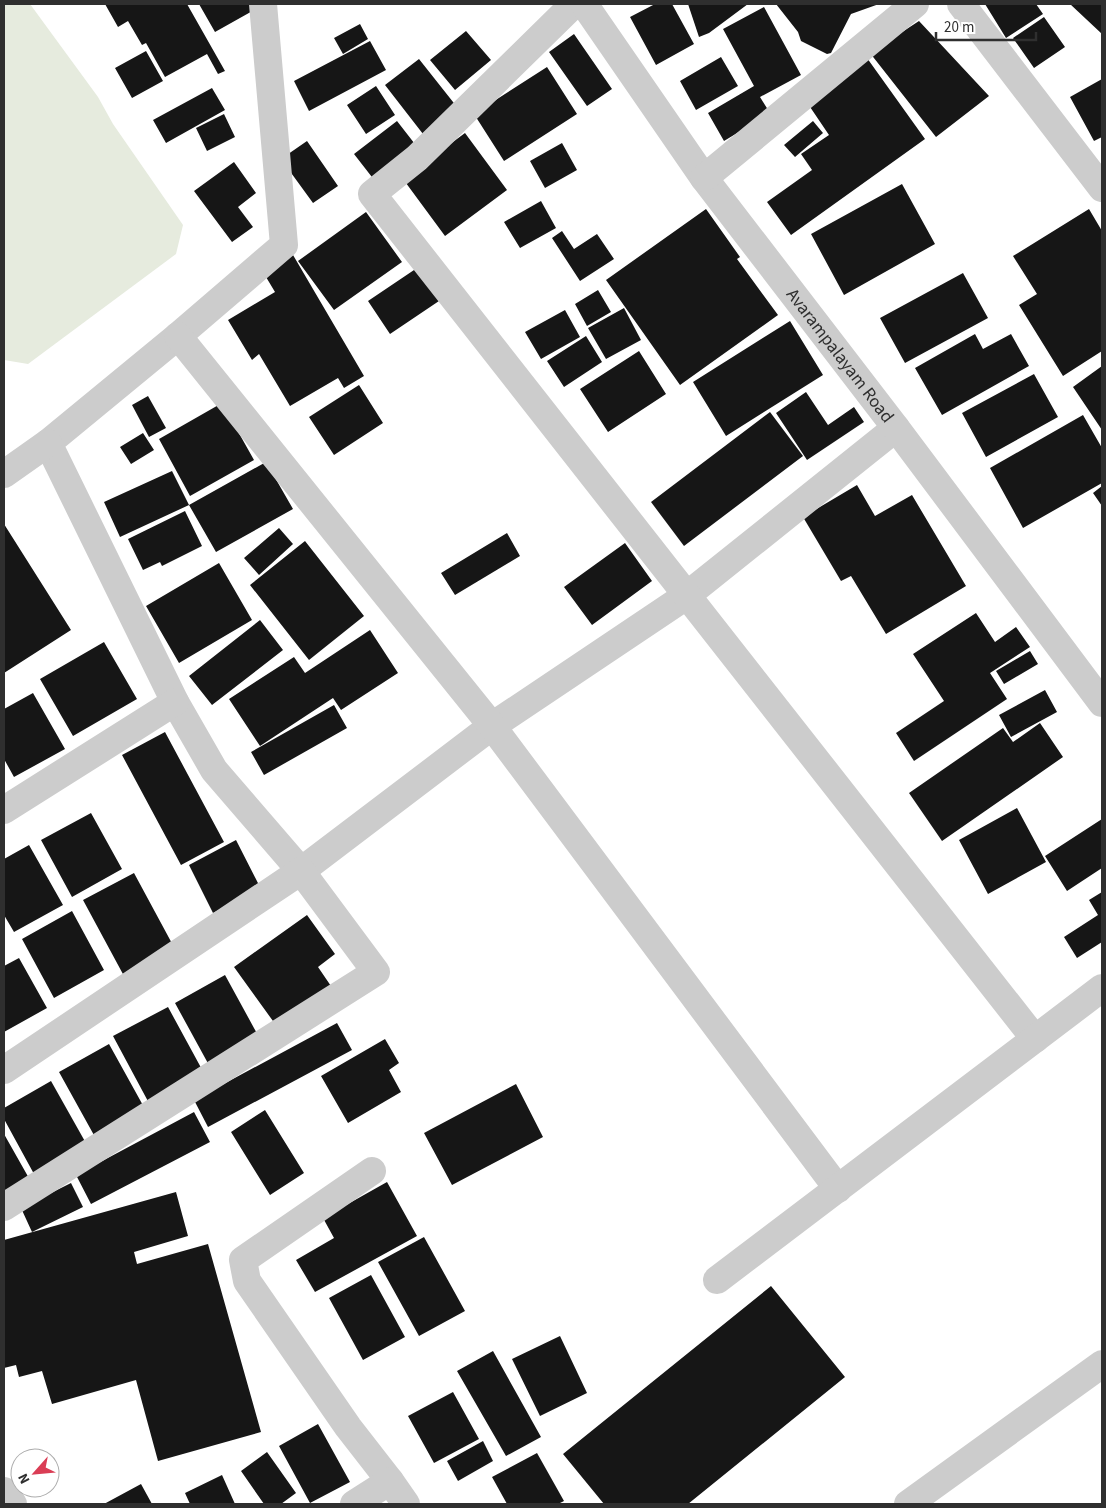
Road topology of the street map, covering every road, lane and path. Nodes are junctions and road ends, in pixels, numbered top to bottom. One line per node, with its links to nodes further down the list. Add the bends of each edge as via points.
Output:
1 (263, 4): 8 (street, via 284,245)
2 (574, 4): 12 (street, via 417,158 372,194)
3 (584, 4): 6 (street, Avarampalayam Road)
4 (914, 4): 6 (street)
5 (961, 4): 7 (street)
6 (704, 178): 9 (street, Avarampalayam Road)
7 (1102, 188)
8 (178, 336): 10 (street); 15 (street)
9 (896, 428): 12 (street); 14 (street, Avarampalayam Road)
10 (48, 443): 11 (street); 13 (street)
11 (4, 474)
12 (686, 596): 15 (street); 19 (street)
13 (175, 702): 16 (street); 17 (street, via 214,770)
14 (1102, 703)
15 (492, 726): 17 (street); 22 (street)
16 (4, 810)
17 (301, 871): 20 (street); 23 (street, via 376,972)
18 (1102, 988): 19 (street)
19 (1035, 1039): 22 (street)
20 (4, 1070)
21 (372, 1171): 26 (street, via 243,1260 247,1281 348,1427)
22 (838, 1189): 24 (street)
23 (4, 1207)
24 (717, 1280)
25 (1102, 1364): 31 (street)
26 (390, 1481): 29 (street); 30 (street)
27 (4, 1491): 28 (street)
28 (12, 1504)
29 (354, 1504)
30 (406, 1504)
31 (908, 1504)

